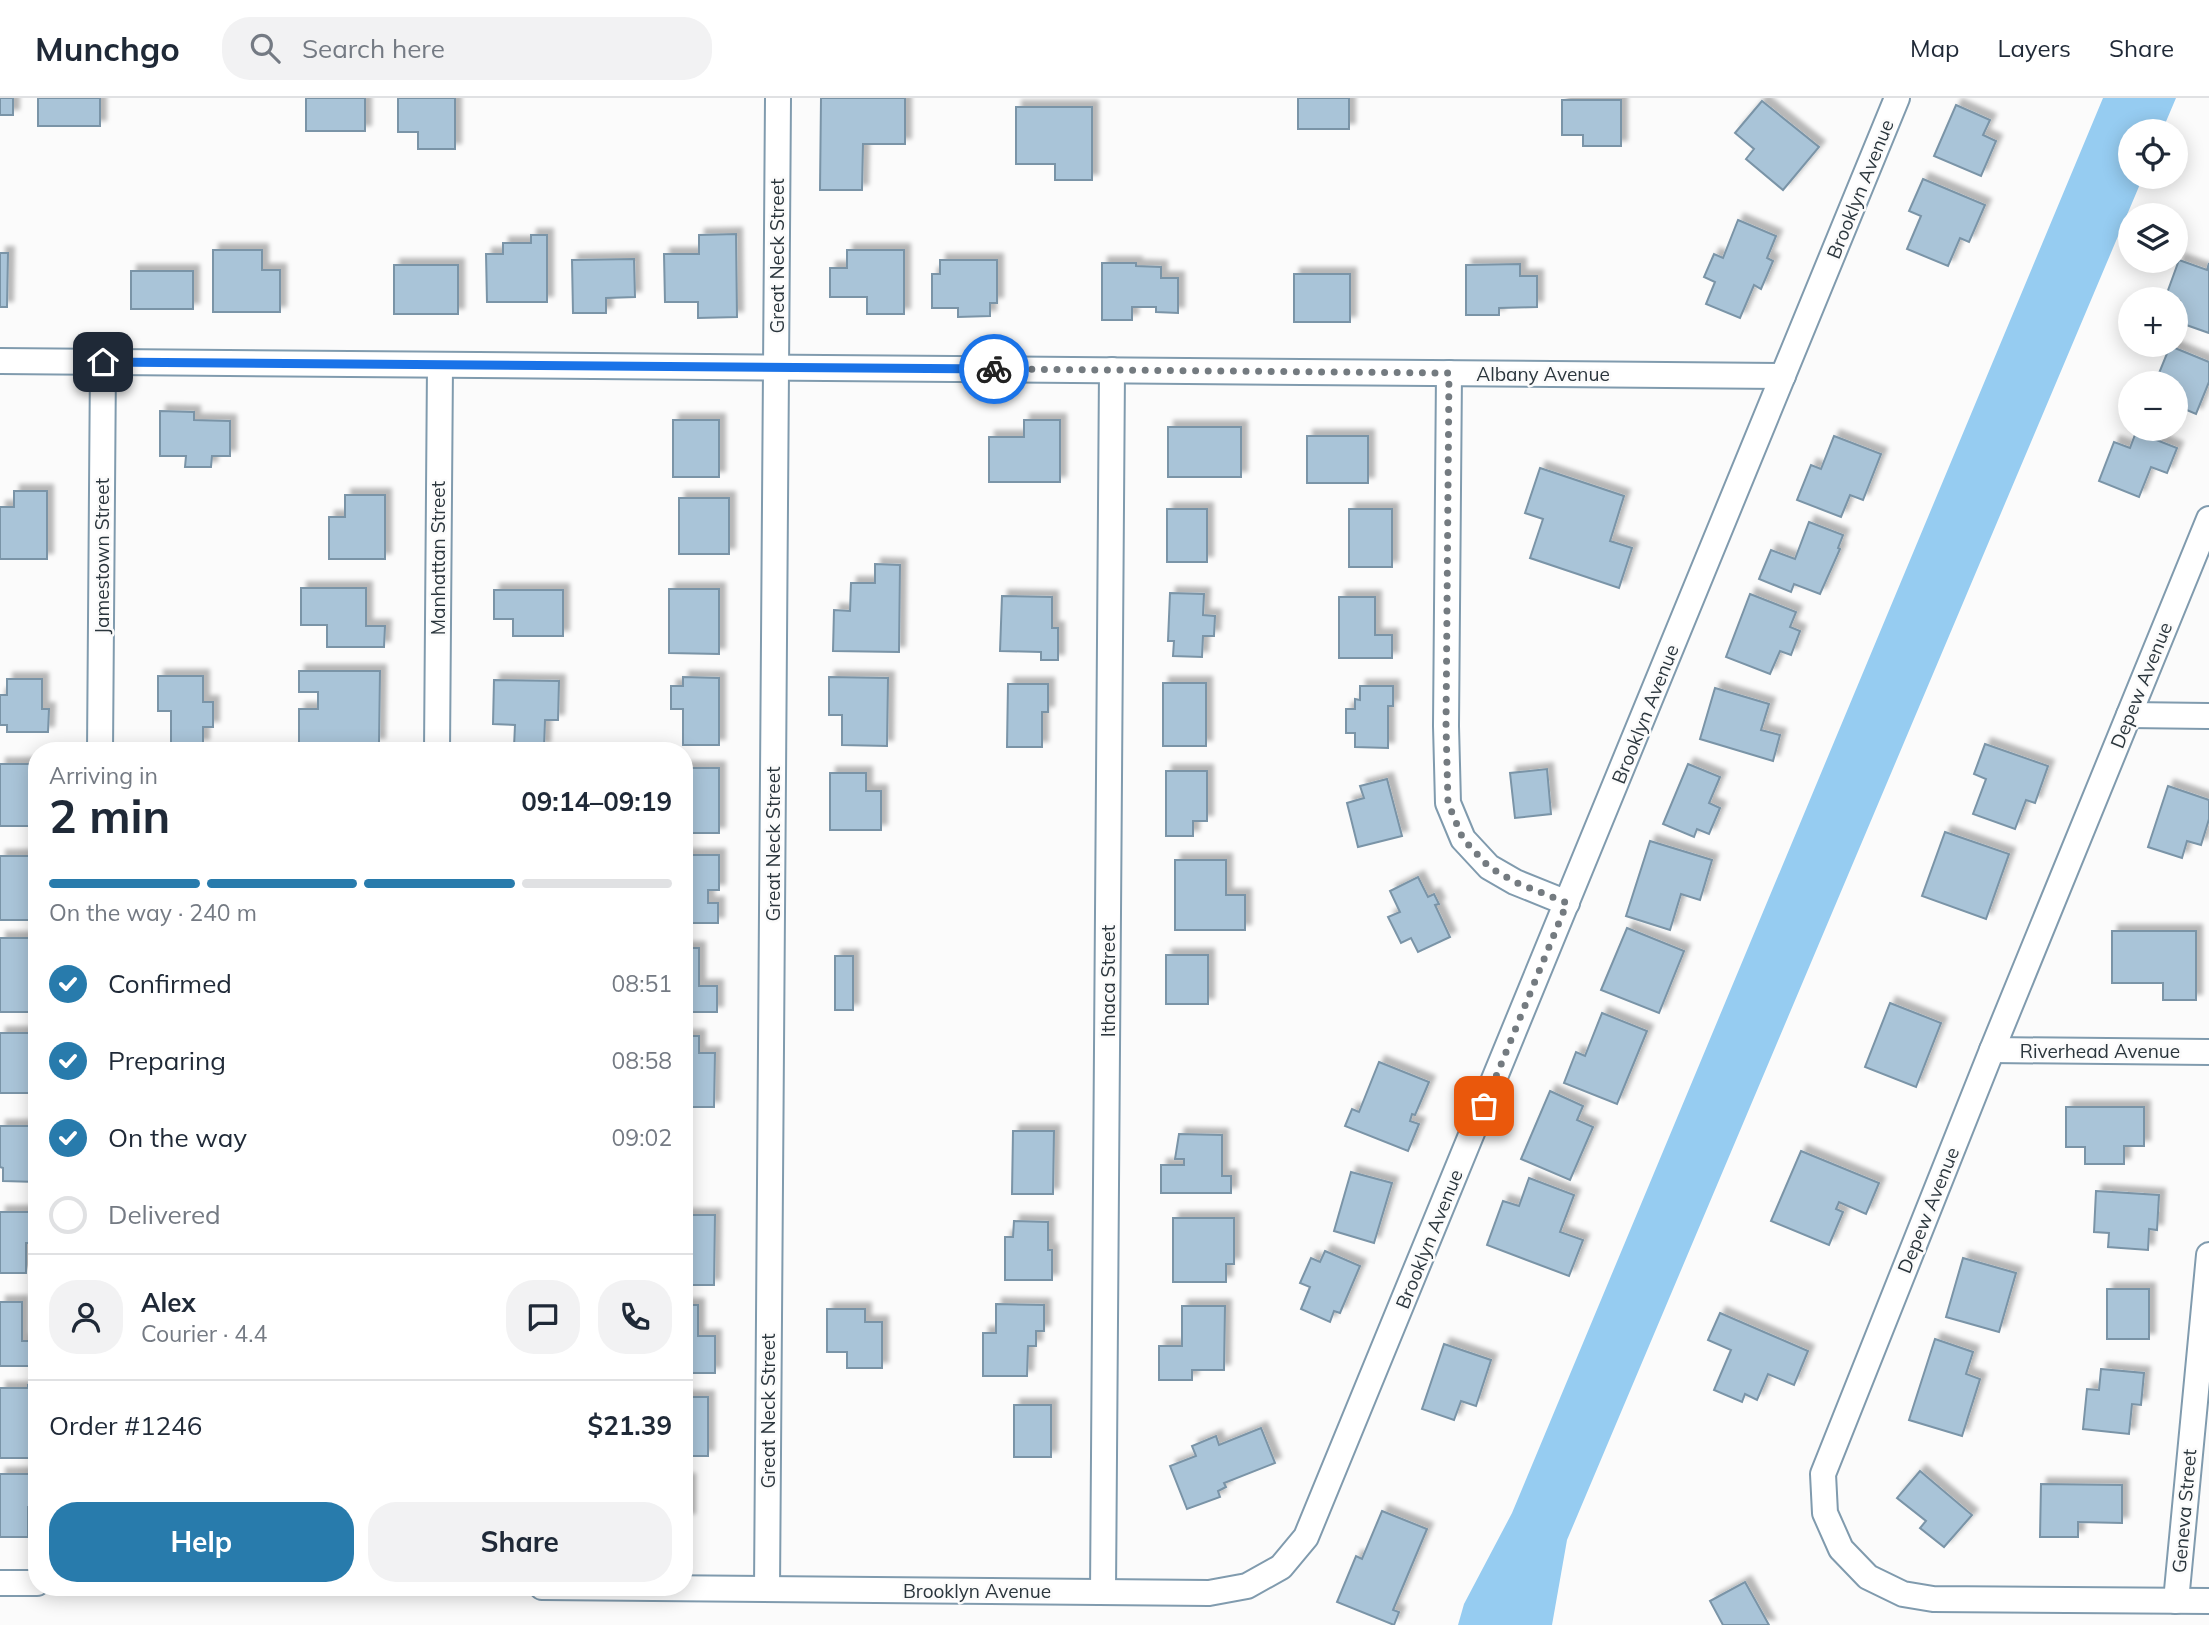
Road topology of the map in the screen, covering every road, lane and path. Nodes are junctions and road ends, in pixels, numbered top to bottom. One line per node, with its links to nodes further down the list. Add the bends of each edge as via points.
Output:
1 (778, 98): 6 (street, Great Neck Street)
2 (1897, 98): 9 (street, Brooklyn Avenue)
3 (0, 361): 4 (street, Albany Avenue)
4 (103, 362): 5 (street, Albany Avenue); 13 (street, Jamestown Street)
5 (440, 365): 6 (street, Albany Avenue); 14 (street, Manhattan Street)
6 (776, 368): 7 (street, Albany Avenue); 22 (street, Great Neck Street)
7 (1112, 370): 8 (street, Albany Avenue); 23 (street, Ithaca Street)
8 (1449, 373): 9 (street, Albany Avenue); 15 (street, via 1448,803 1463,839 1489,867)
9 (1783, 376): 15 (street, Brooklyn Avenue)
10 (2209, 519): 11 (street, Depew Avenue)
11 (2129, 715): 12 (street); 16 (street, Depew Avenue)
12 (2209, 716)
13 (100, 742)
14 (437, 742)
15 (1567, 903): 23 (street, Brooklyn Avenue, via 1306,1537 1281,1567 1247,1586 1209,1593)
16 (1992, 1050): 17 (street, Riverhead Avenue); 24 (street, Depew Avenue, via 1823,1474 1825,1513 1841,1549 1859,1568 1903,1594)
17 (2209, 1052)
18 (2209, 1255): 24 (street, Geneva Street)
19 (0, 1583): 20 (street)
20 (28, 1583)
21 (693, 1588): 22 (street, Brooklyn Avenue)
22 (766, 1589): 23 (street, Brooklyn Avenue)
23 (1103, 1592)
24 (2176, 1601): 25 (street, Depew Avenue)
25 (2209, 1601)

